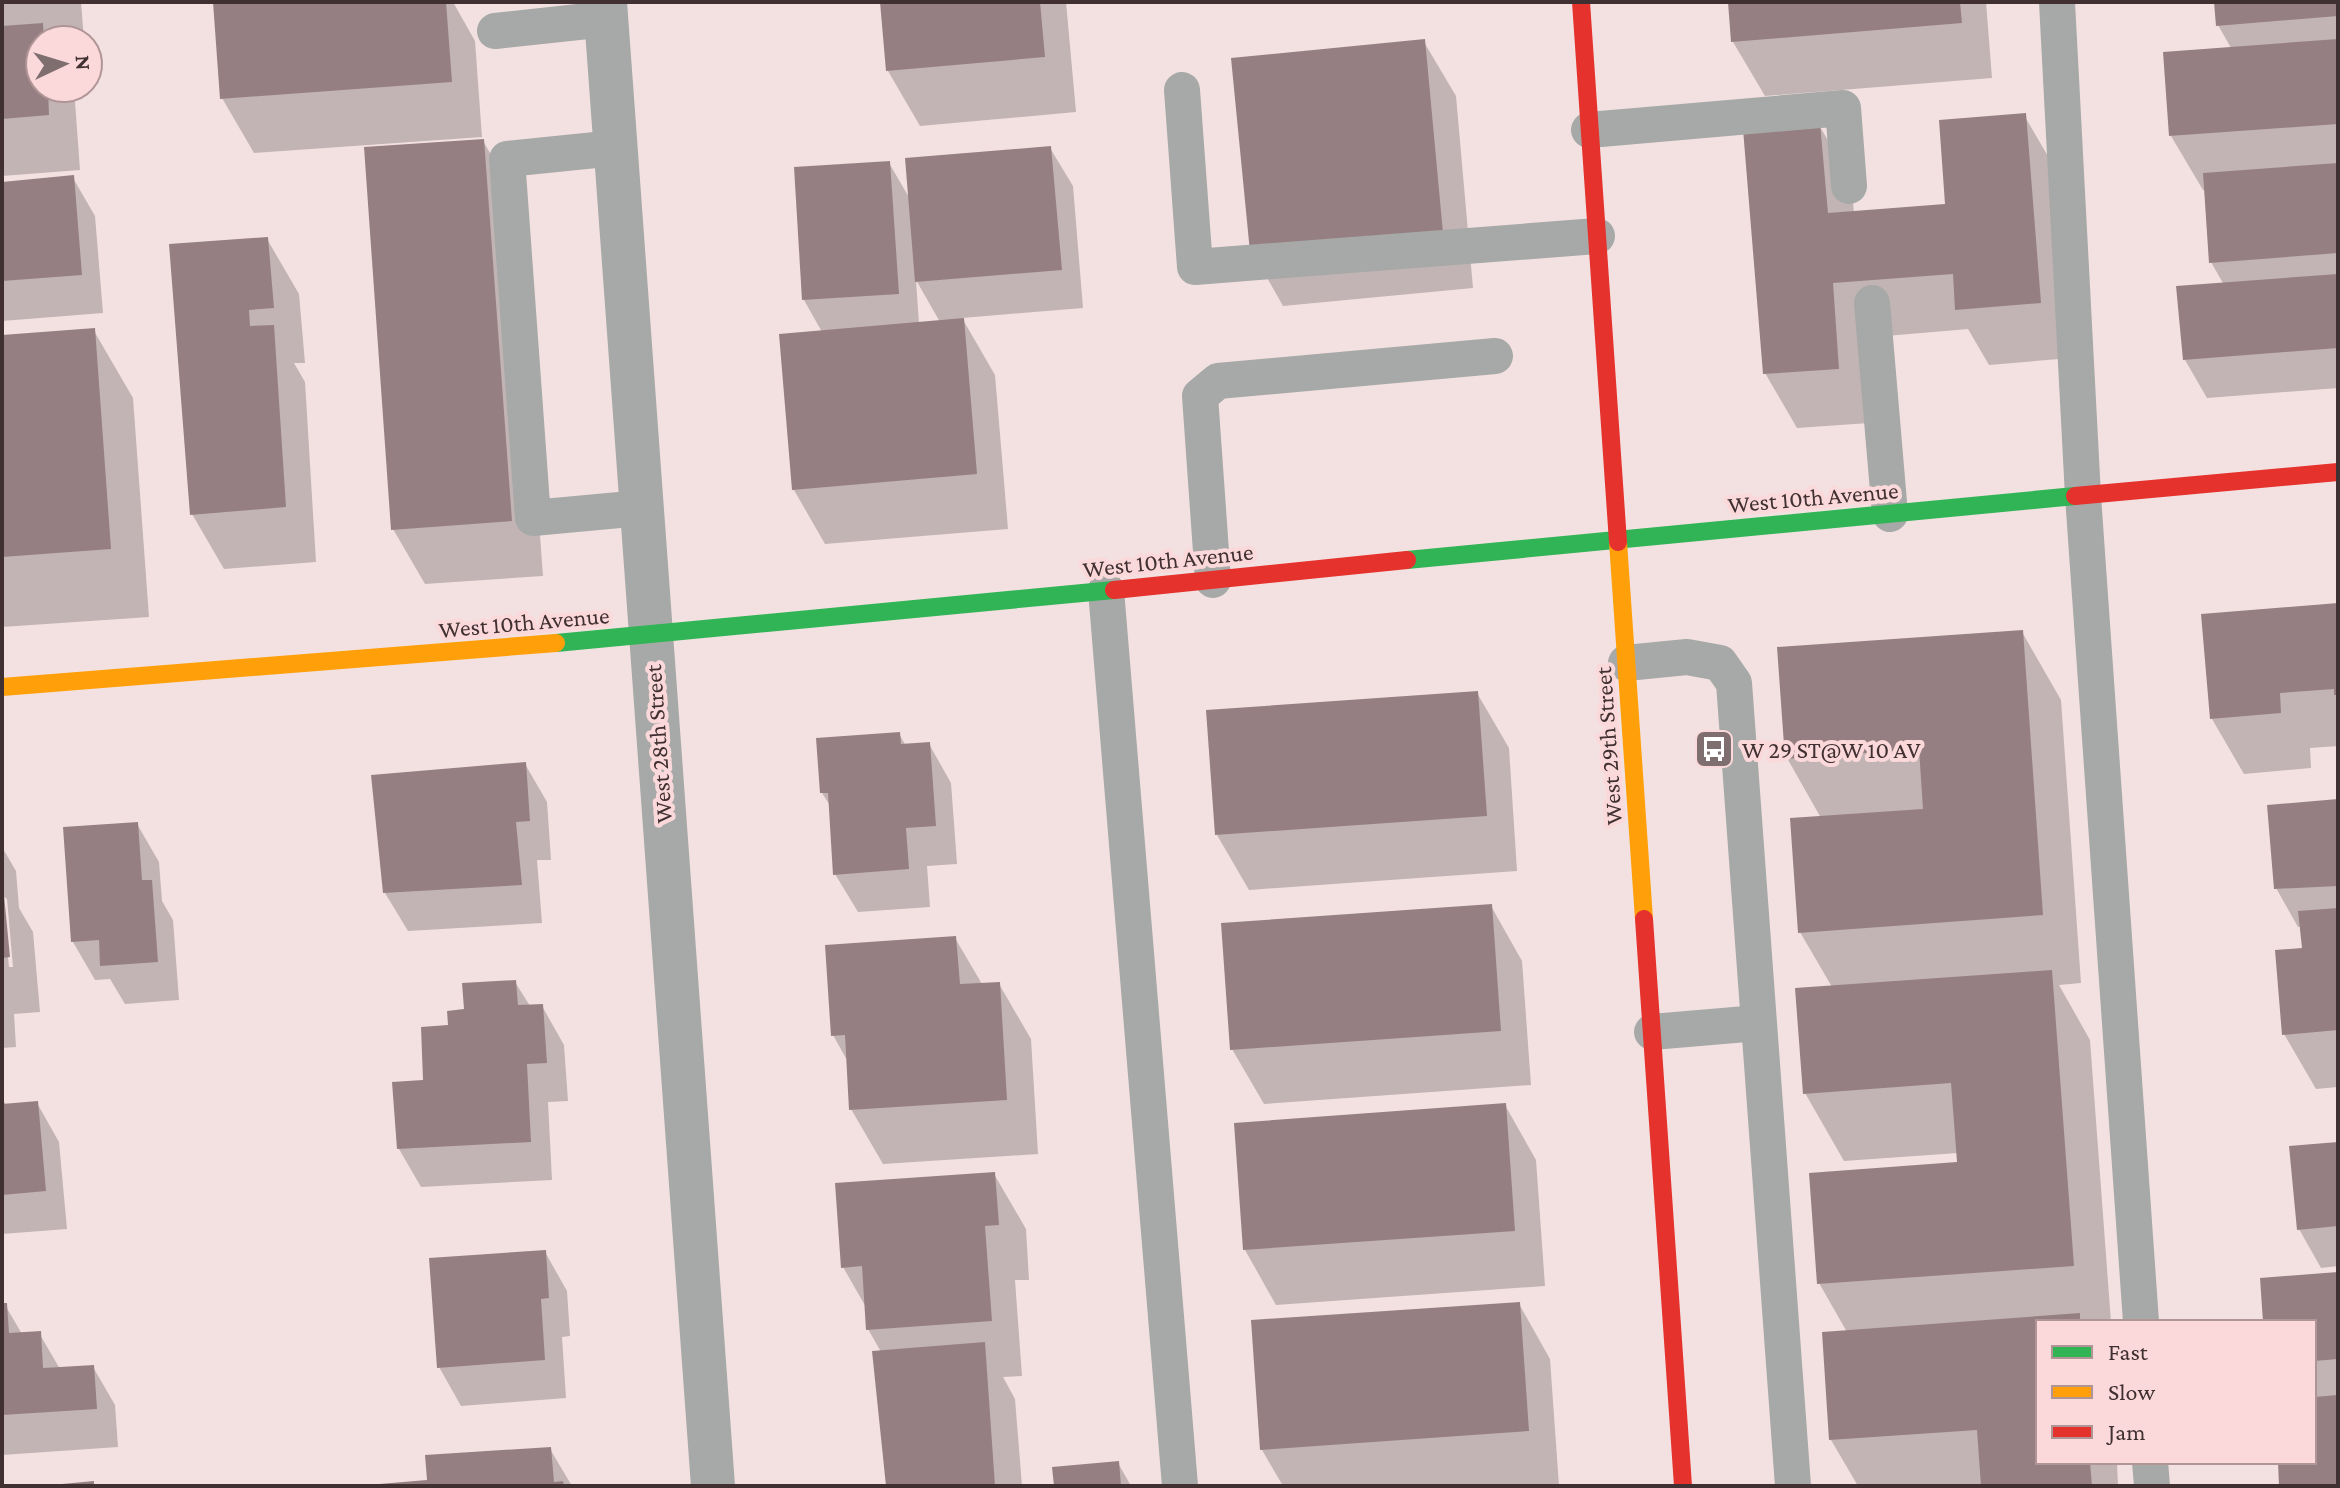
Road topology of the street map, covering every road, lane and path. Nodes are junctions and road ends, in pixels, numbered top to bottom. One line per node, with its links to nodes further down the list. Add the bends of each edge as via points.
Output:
1 (1581, 2): 6 (street, West 29th Street)
2 (2057, 2): 13 (lane)
3 (606, 11): 4 (lane); 7 (street, West 28th Street)
4 (495, 31)
5 (1182, 90): 9 (lane, via 1195,267)
6 (1589, 130): 8 (lane, via 1843,108); 9 (street, West 29th Street)
7 (615, 148): 14 (street, West 28th Street); 14 (lane, via 507,159 533,518)
8 (1849, 186)
9 (1597, 236): 16 (street, West 29th Street)
10 (1872, 303): 15 (lane)
11 (1495, 356): 17 (lane, via 1218,381 1200,396)
12 (2338, 472): 13 (street, West 10th Avenue)
13 (2083, 496): 15 (street, West 10th Avenue); 24 (lane)
14 (641, 508): 19 (street, West 28th Street)
15 (1890, 514): 16 (street, West 10th Avenue)
16 (1618, 539): 17 (street, West 10th Avenue); 20 (street, West 29th Street)
17 (1213, 580): 18 (street, West 10th Avenue)
18 (1106, 590): 19 (street, West 10th Avenue); 27 (lane)
19 (650, 636): 21 (street, West 10th Avenue); 26 (street, West 28th Street)
20 (1626, 663): 22 (lane, via 1687,657 1720,663 1734,683); 23 (street, West 29th Street)
21 (2, 687)
22 (1758, 1023): 23 (lane); 29 (lane)
23 (1652, 1032): 28 (street, West 29th Street)
24 (2141, 1320)
25 (2150, 1464): 30 (lane)
26 (713, 1486)
27 (1180, 1486)
28 (1683, 1486)
29 (1793, 1486)
30 (2152, 1486)

